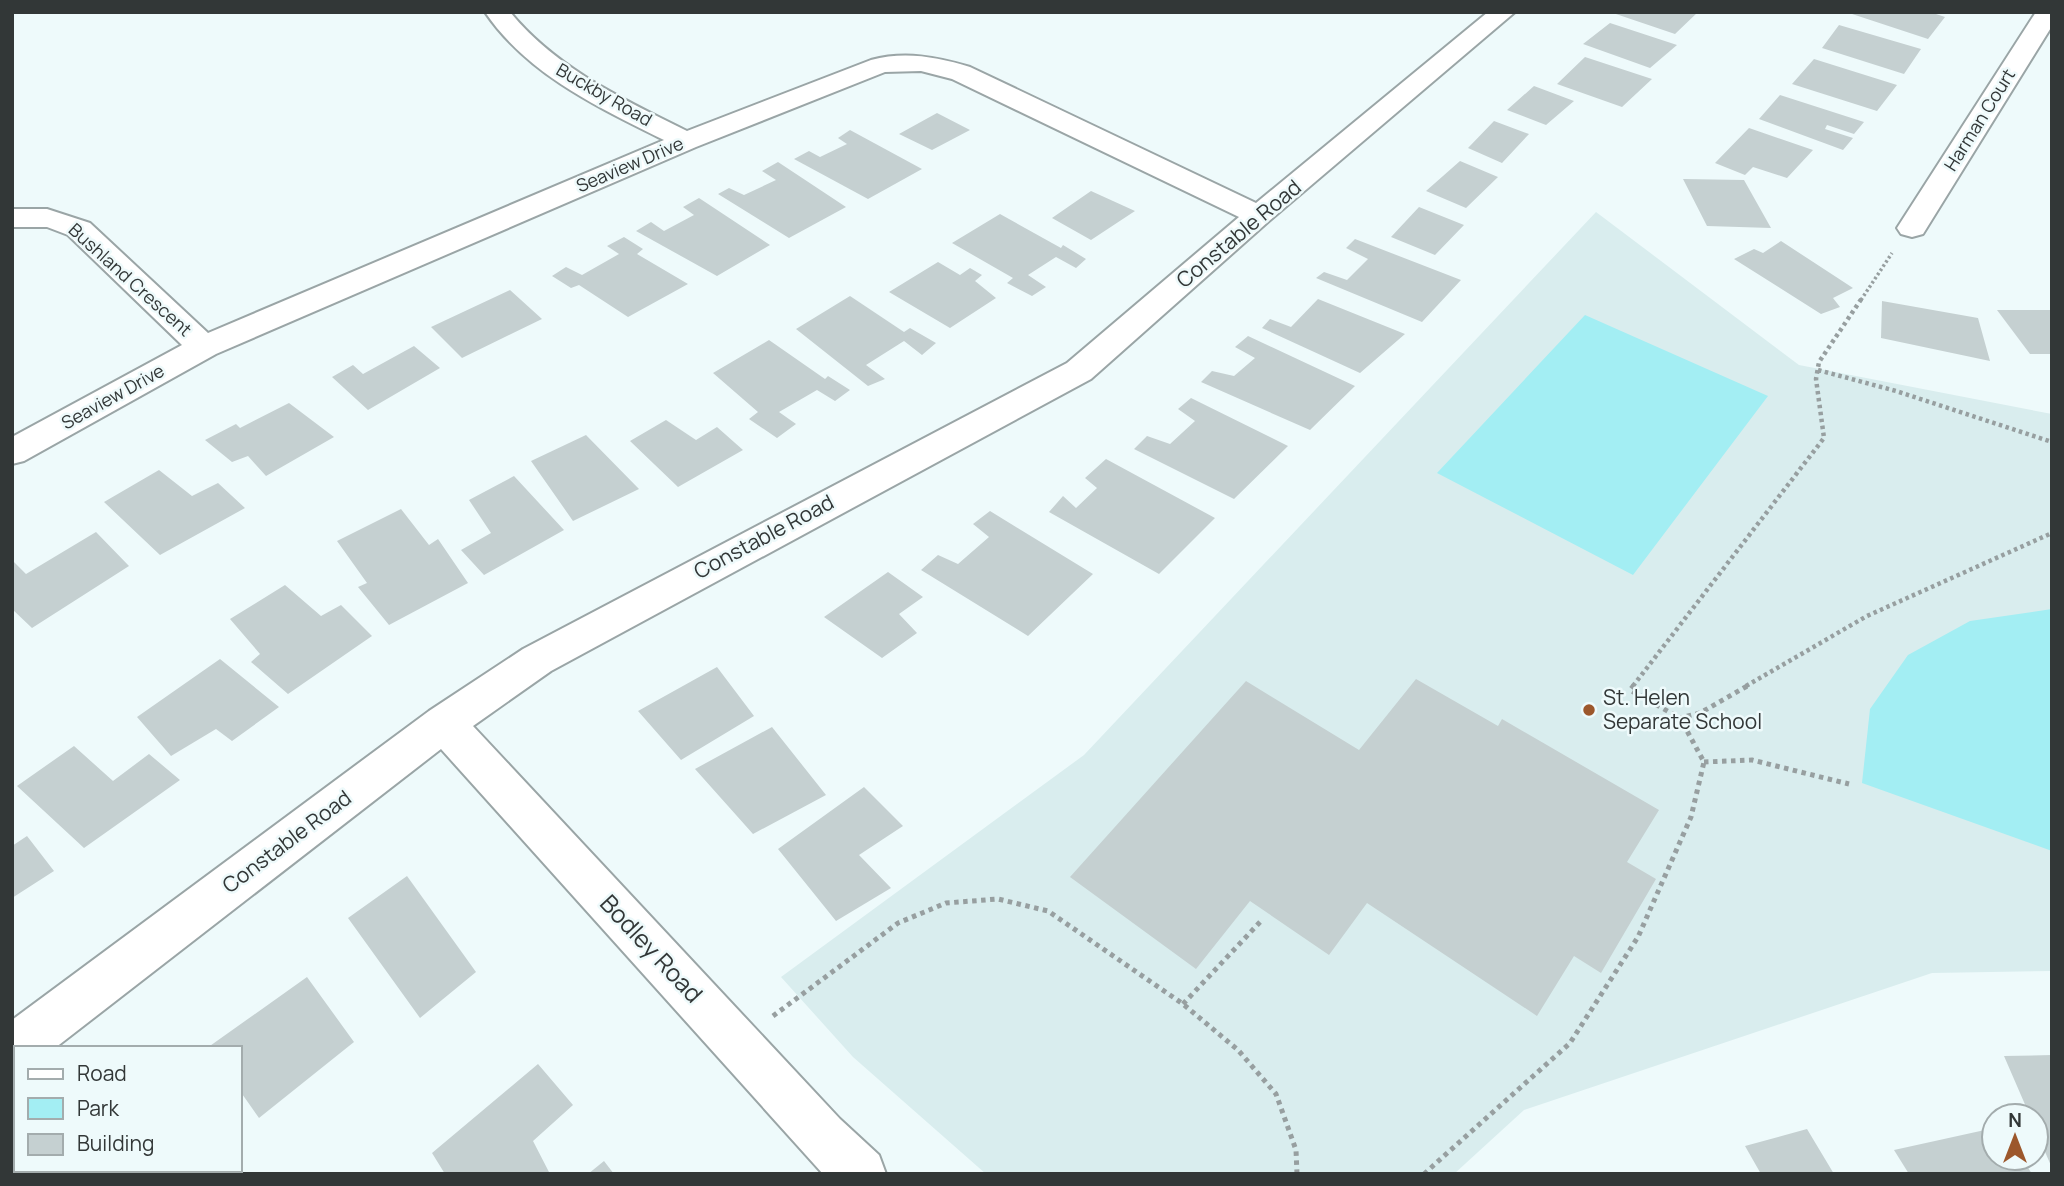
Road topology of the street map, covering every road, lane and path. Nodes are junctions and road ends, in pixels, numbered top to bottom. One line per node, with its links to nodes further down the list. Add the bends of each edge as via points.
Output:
1 (497, 12): 4 (street, Buckby Road, via 538,55 586,89)
2 (2048, 12): 7 (street, Harman Court)
3 (1496, 14): 5 (street, Constable Road)
4 (686, 141): 5 (street, Seaview Drive, via 880,65 908,60 961,73); 8 (street, Seaview Drive)
5 (1259, 215): 14 (street, Constable Road, via 1079,371 537,660)
6 (12, 218): 8 (street, Bushland Crescent, via 61,219 79,229)
7 (1912, 228): 9 (path, via 1819,362)
8 (204, 347): 11 (street, Seaview Drive)
9 (1818, 370): 10 (path); 13 (path, via 1824,438 1630,690)
10 (2052, 442)
11 (12, 452)
12 (2052, 533): 13 (path, via 1867,616 1700,713)
13 (1680, 718): 15 (path)
14 (443, 723): 19 (street, Bodley Road); 20 (street, Constable Road)
15 (1704, 762): 16 (path, via 1752,760); 23 (path, via 1691,817 1638,937 1570,1042)
16 (1849, 784)
17 (1261, 921): 18 (path)
18 (1182, 1004): 19 (path, via 1048,911 998,899 946,903 898,923); 22 (path, via 1238,1050 1276,1094 1296,1150)
19 (739, 1045): 21 (street, Bodley Road)
20 (17, 1046)
21 (860, 1174)
22 (1297, 1174)
23 (1424, 1174)

